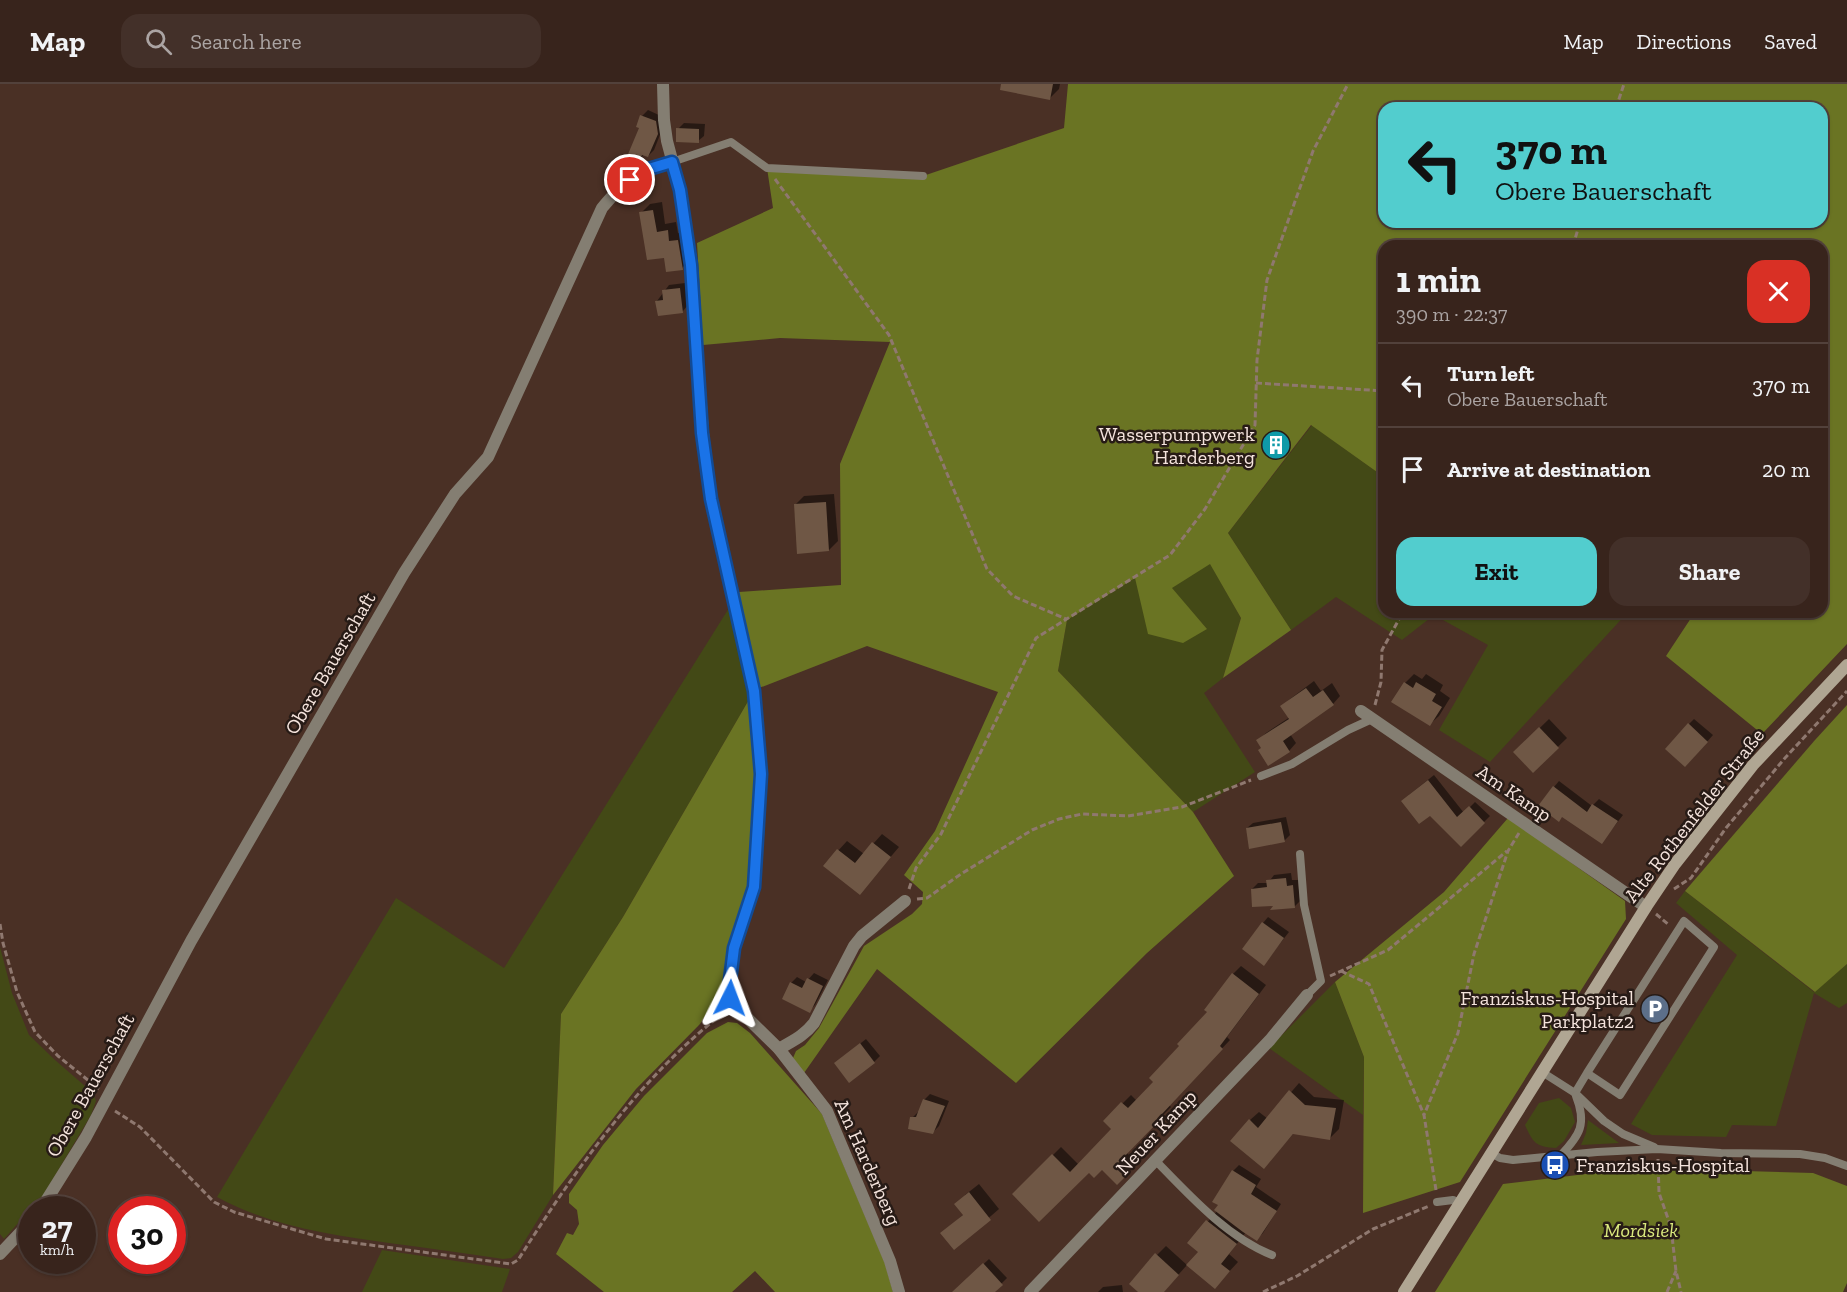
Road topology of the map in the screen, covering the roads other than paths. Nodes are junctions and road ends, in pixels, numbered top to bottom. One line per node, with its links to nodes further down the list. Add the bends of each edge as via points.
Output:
1 (663, 84): 2 (street, via 664,120)
2 (672, 162): 3 (lane, via 731,142 767,168); 12 (street, Am Harderberg, via 691,265 702,433 711,499 754,691 761,774 754,887 734,948 730,998); 21 (street, Obere Bauerschaft, via 642,171 618,189 602,208 488,457 456,494 404,573)
3 (923, 176)
4 (1847, 665): 10 (street, Alte Rothenfelder Straße, via 1753,765 1675,864)
5 (1361, 711): 6 (street, Am Kamp)
6 (1372, 719): 7 (lane, via 1292,764); 10 (street, Am Kamp)
7 (1261, 776)
8 (1300, 854): 11 (lane, via 1304,905 1321,981)
9 (905, 901): 12 (street, via 858,941 808,1031)
10 (1649, 910): 13 (street, Alte Rothenfelder Straße)
11 (1307, 995): 19 (street, Neuer Kamp)
12 (779, 1049): 27 (street, Am Harderberg, via 826,1110 890,1261)
13 (1542, 1072): 15 (lane); 17 (street, Alte Rothenfelder Straße)
14 (1587, 1073): 14 (lane, via 1677,932 1684,921 1714,946 1620,1095); 15 (lane)
15 (1575, 1093): 16 (lane, via 1623,1134); 18 (lane, via 1581,1109 1581,1127)
16 (1657, 1149): 18 (lane); 20 (lane, via 1800,1154)
17 (1491, 1153): 18 (lane, via 1513,1160); 23 (street, Alte Rothenfelder Straße)
18 (1561, 1155)
19 (1156, 1161): 26 (lane, via 1190,1196 1244,1241); 28 (street, Neuer Kamp)
20 (1847, 1166)
21 (49, 1196)
22 (1437, 1202): 23 (lane)
23 (1460, 1203): 29 (street, Alte Rothenfelder Straße)
24 (18, 1235): 25 (street)
25 (0, 1254)
26 (1272, 1255)
27 (899, 1292)
28 (1030, 1292)
29 (1404, 1292)

